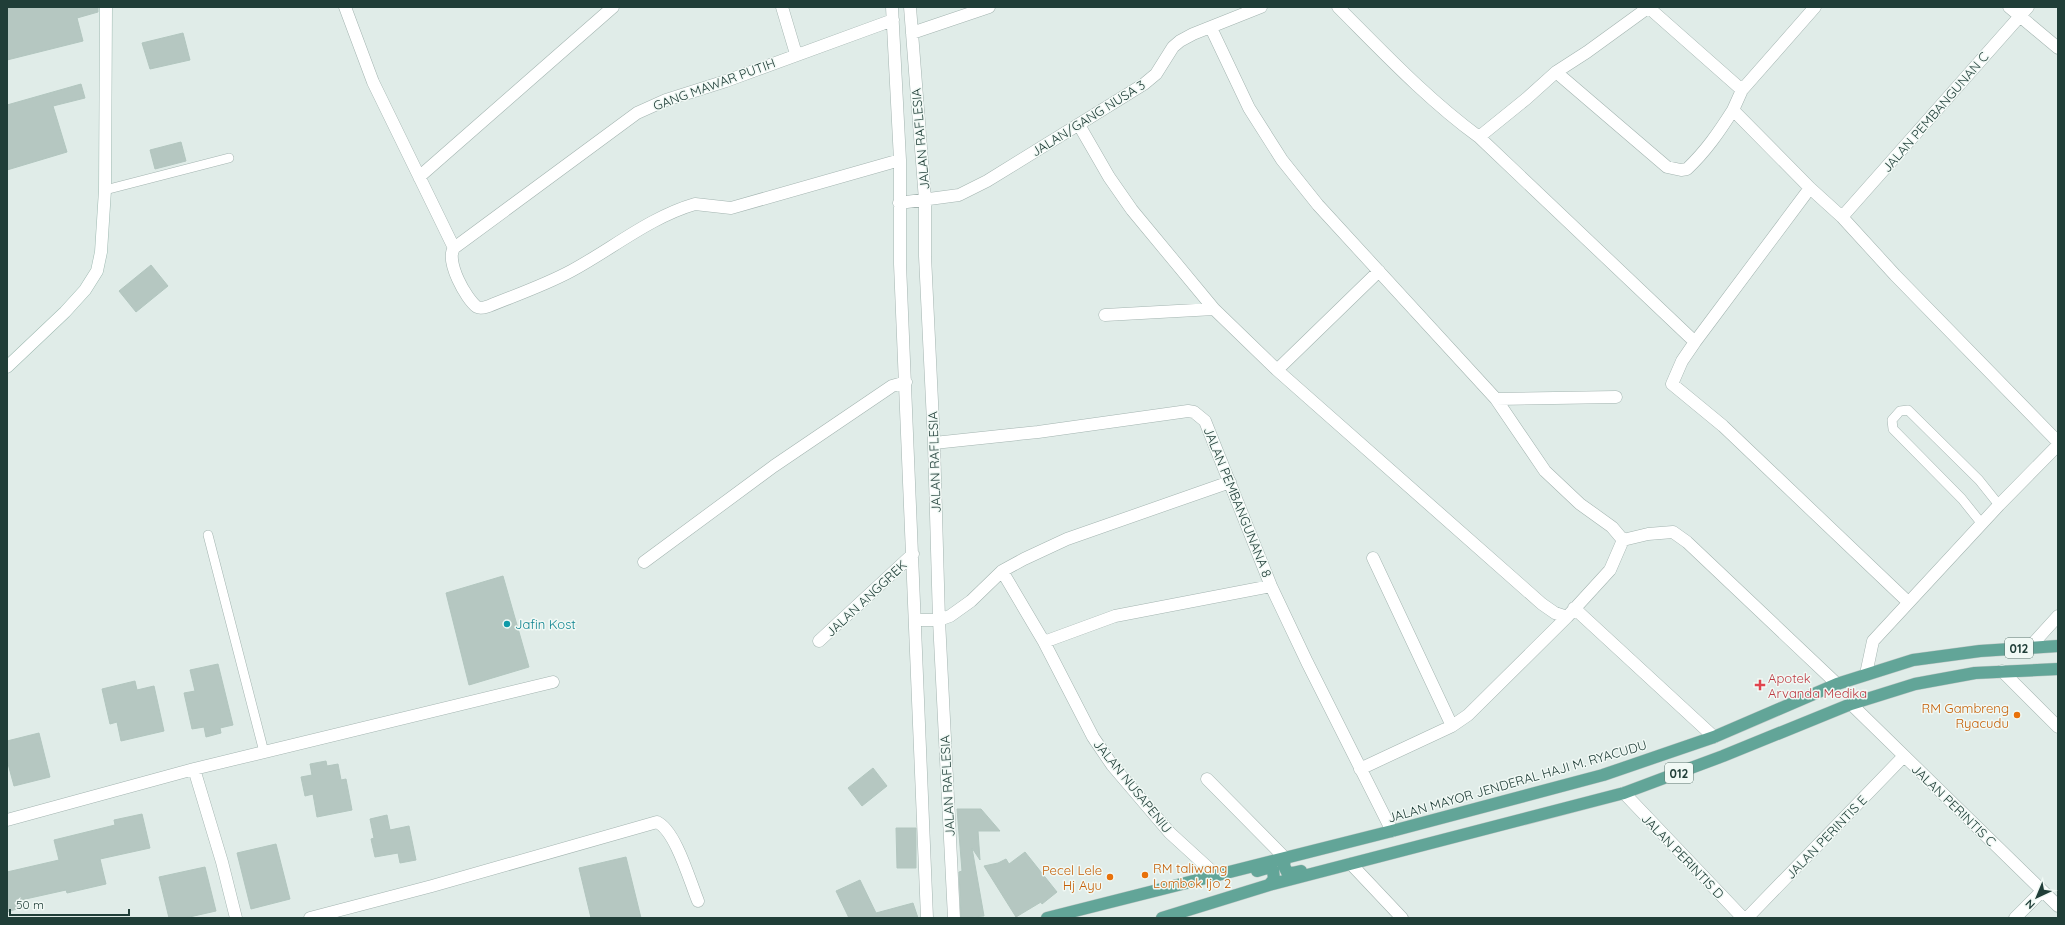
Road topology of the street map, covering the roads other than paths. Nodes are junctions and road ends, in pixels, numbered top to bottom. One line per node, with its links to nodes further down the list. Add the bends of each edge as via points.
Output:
1 (106, 7): 30 (street)
2 (345, 7): 28 (street, via 373,82)
3 (613, 7): 28 (street)
4 (782, 7): 18 (street)
5 (892, 7): 14 (street, JALAN RAFLESIA)
6 (910, 7): 16 (street, JALAN RAFLESIA)
7 (989, 7): 16 (street)
8 (1261, 7): 15 (street, JALAN/GANG NUSA 3)
9 (1338, 7): 25 (street, via 1408,77)
10 (1649, 7): 21 (street); 22 (street)
11 (1815, 7): 22 (street)
12 (2009, 7): 13 (street)
13 (2024, 12): 17 (street); 33 (street, JALAN PEMBANGUNAN C)
14 (892, 20): 18 (street, GANG MAWAR PUTIH); 20 (street, JALAN RAFLESIA)
15 (1211, 28): 24 (street, JALAN/GANG NUSA 3, via 1180,41 1173,47 1156,74); 35 (street, via 1249,108 1282,160 1318,205)
16 (912, 33): 19 (street, JALAN RAFLESIA)
17 (2058, 48)
18 (796, 54): 34 (street, GANG MAWAR PUTIH, via 726,81 660,102 637,113)
19 (913, 66): 20 (street); 31 (street, JALAN RAFLESIA)
20 (897, 71): 27 (street, JALAN RAFLESIA)
21 (1556, 72): 23 (street, via 1667,167 1676,170 1687,169 1696,160 1714,140); 25 (street)
22 (1742, 90): 23 (street)
23 (1733, 110): 29 (street)
24 (1079, 125): 31 (street, JALAN/GANG NUSA 3, via 987,182 959,195); 36 (street, via 1109,177 1132,210)
25 (1479, 137): 38 (street)
26 (229, 158): 30 (lane)
27 (900, 160): 32 (street, JALAN RAFLESIA); 34 (street, via 731,208 690,205 661,217 570,272 480,308 464,290 452,268)
28 (419, 177): 34 (street)
29 (1810, 188): 33 (street); 38 (street)
30 (106, 190): 39 (street, via 101,252 96,271 86,290)
31 (923, 200): 32 (street, JALAN/GANG NUSA 3); 44 (street, JALAN RAFLESIA)
32 (901, 202): 41 (street, JALAN RAFLESIA)
33 (1842, 217): 45 (street)
34 (454, 248)
35 (1379, 271): 40 (street); 43 (street)
36 (1214, 309): 37 (street); 40 (street)
37 (1105, 315)
38 (1696, 342): 56 (street, via 1682,361 1672,384 1723,426)
39 (7, 367)
40 (1277, 370): 57 (street, via 1542,604 1555,613)
41 (906, 382): 51 (street, JALAN RAFLESIA); 53 (street, via 892,386 774,466)
42 (1616, 397): 43 (street)
43 (1496, 399): 50 (street, via 1546,472 1580,504 1612,527)
44 (934, 443): 46 (street, JALAN PEMBANGUNANA 8, via 1038,432 1188,411 1194,412 1205,421); 60 (street, JALAN RAFLESIA)
45 (2058, 444): 47 (street)
46 (1230, 482): 54 (street, via 1067,539); 55 (street, JALAN PEMBANGUNANA 8)
47 (1999, 505): 48 (street); 48 (lane, via 1979,480 1908,410 1900,411 1892,420 1893,429 1962,499)
48 (1982, 524): 56 (street)
49 (208, 535): 74 (lane)
50 (1623, 540): 57 (street, via 1610,570); 69 (street, via 1673,532 1701,553)
51 (913, 554): 59 (street, JALAN RAFLESIA); 61 (street, JALAN ANGGREK)
52 (1373, 558): 71 (street)
53 (644, 562)
54 (1002, 572): 60 (street, via 971,601 950,616); 62 (street, JALAN NUSAPENIU)
55 (1271, 586): 62 (street, via 1115,616); 77 (street, JALAN PEMBANGUNANA 8)
56 (1908, 602): 67 (street, via 1873,641)
57 (1570, 612): 71 (street, via 1468,715); 73 (street)
58 (2058, 616): 64 (street)
59 (916, 620): 60 (street); 91 (street, JALAN RAFLESIA)
60 (937, 620): 92 (street, JALAN RAFLESIA)
61 (820, 641)
62 (1044, 642): 84 (street, JALAN NUSAPENIU, via 1093,736 1112,765 1170,833)
63 (2058, 646): 64 (main road, JALAN MAYOR JENDERAL HAJI M. RYACUDU / 012)
64 (2030, 647): 67 (main road, JALAN MAYOR JENDERAL HAJI M. RYACUDU / 012, via 1930,657)
65 (2058, 669): 66 (main road, 012)
66 (2002, 670): 70 (main road, 012, via 1934,679); 72 (street)
67 (1866, 674): 69 (main road, JALAN MAYOR JENDERAL HAJI M. RYACUDU / 012)
68 (553, 682): 74 (street)
69 (1837, 684): 73 (main road, JALAN MAYOR JENDERAL HAJI M. RYACUDU / 012)
70 (1851, 704): 75 (street, JALAN PERINTIS C); 79 (main road, 012)
71 (1452, 726): 77 (street)
72 (2058, 727)
73 (1714, 737): 81 (main road, JALAN MAYOR JENDERAL HAJI M. RYACUDU / 012, via 1603,774)
74 (264, 752): 76 (street)
75 (1904, 756): 86 (street, JALAN PERINTIS C); 97 (street, JALAN PERINTIS E)
76 (194, 769): 80 (street); 89 (street)
77 (1360, 769): 81 (street, JALAN PEMBANGUNANA 8)
78 (1207, 780): 82 (street)
79 (1624, 793): 83 (main road, 012); 96 (street, JALAN PERINTIS D)
80 (7, 820)
81 (1392, 831): 82 (main road, JALAN MAYOR JENDERAL HAJI M. RYACUDU / 012)
82 (1285, 858): 83 (main road, via 1284,866 1289,873 1324,865); 84 (main road, JALAN MAYOR JENDERAL HAJI M. RYACUDU)
83 (1345, 865): 85 (main road); 95 (street)
84 (1220, 874): 85 (main road, via 1236,876 1270,868 1275,875); 93 (main road, JALAN MAYOR JENDERAL HAJI M. RYACUDU)
85 (1269, 884): 94 (main road)
86 (2042, 891): 88 (street, JALAN PERINTIS C); 98 (street)
87 (698, 901): 90 (street, via 671,835 657,822)
88 (2058, 906)
89 (236, 918)
90 (310, 918)
91 (927, 918)
92 (954, 918)
93 (1046, 918)
94 (1162, 918)
95 (1402, 918)
96 (1743, 918)
97 (1747, 918)
98 (2015, 918)

